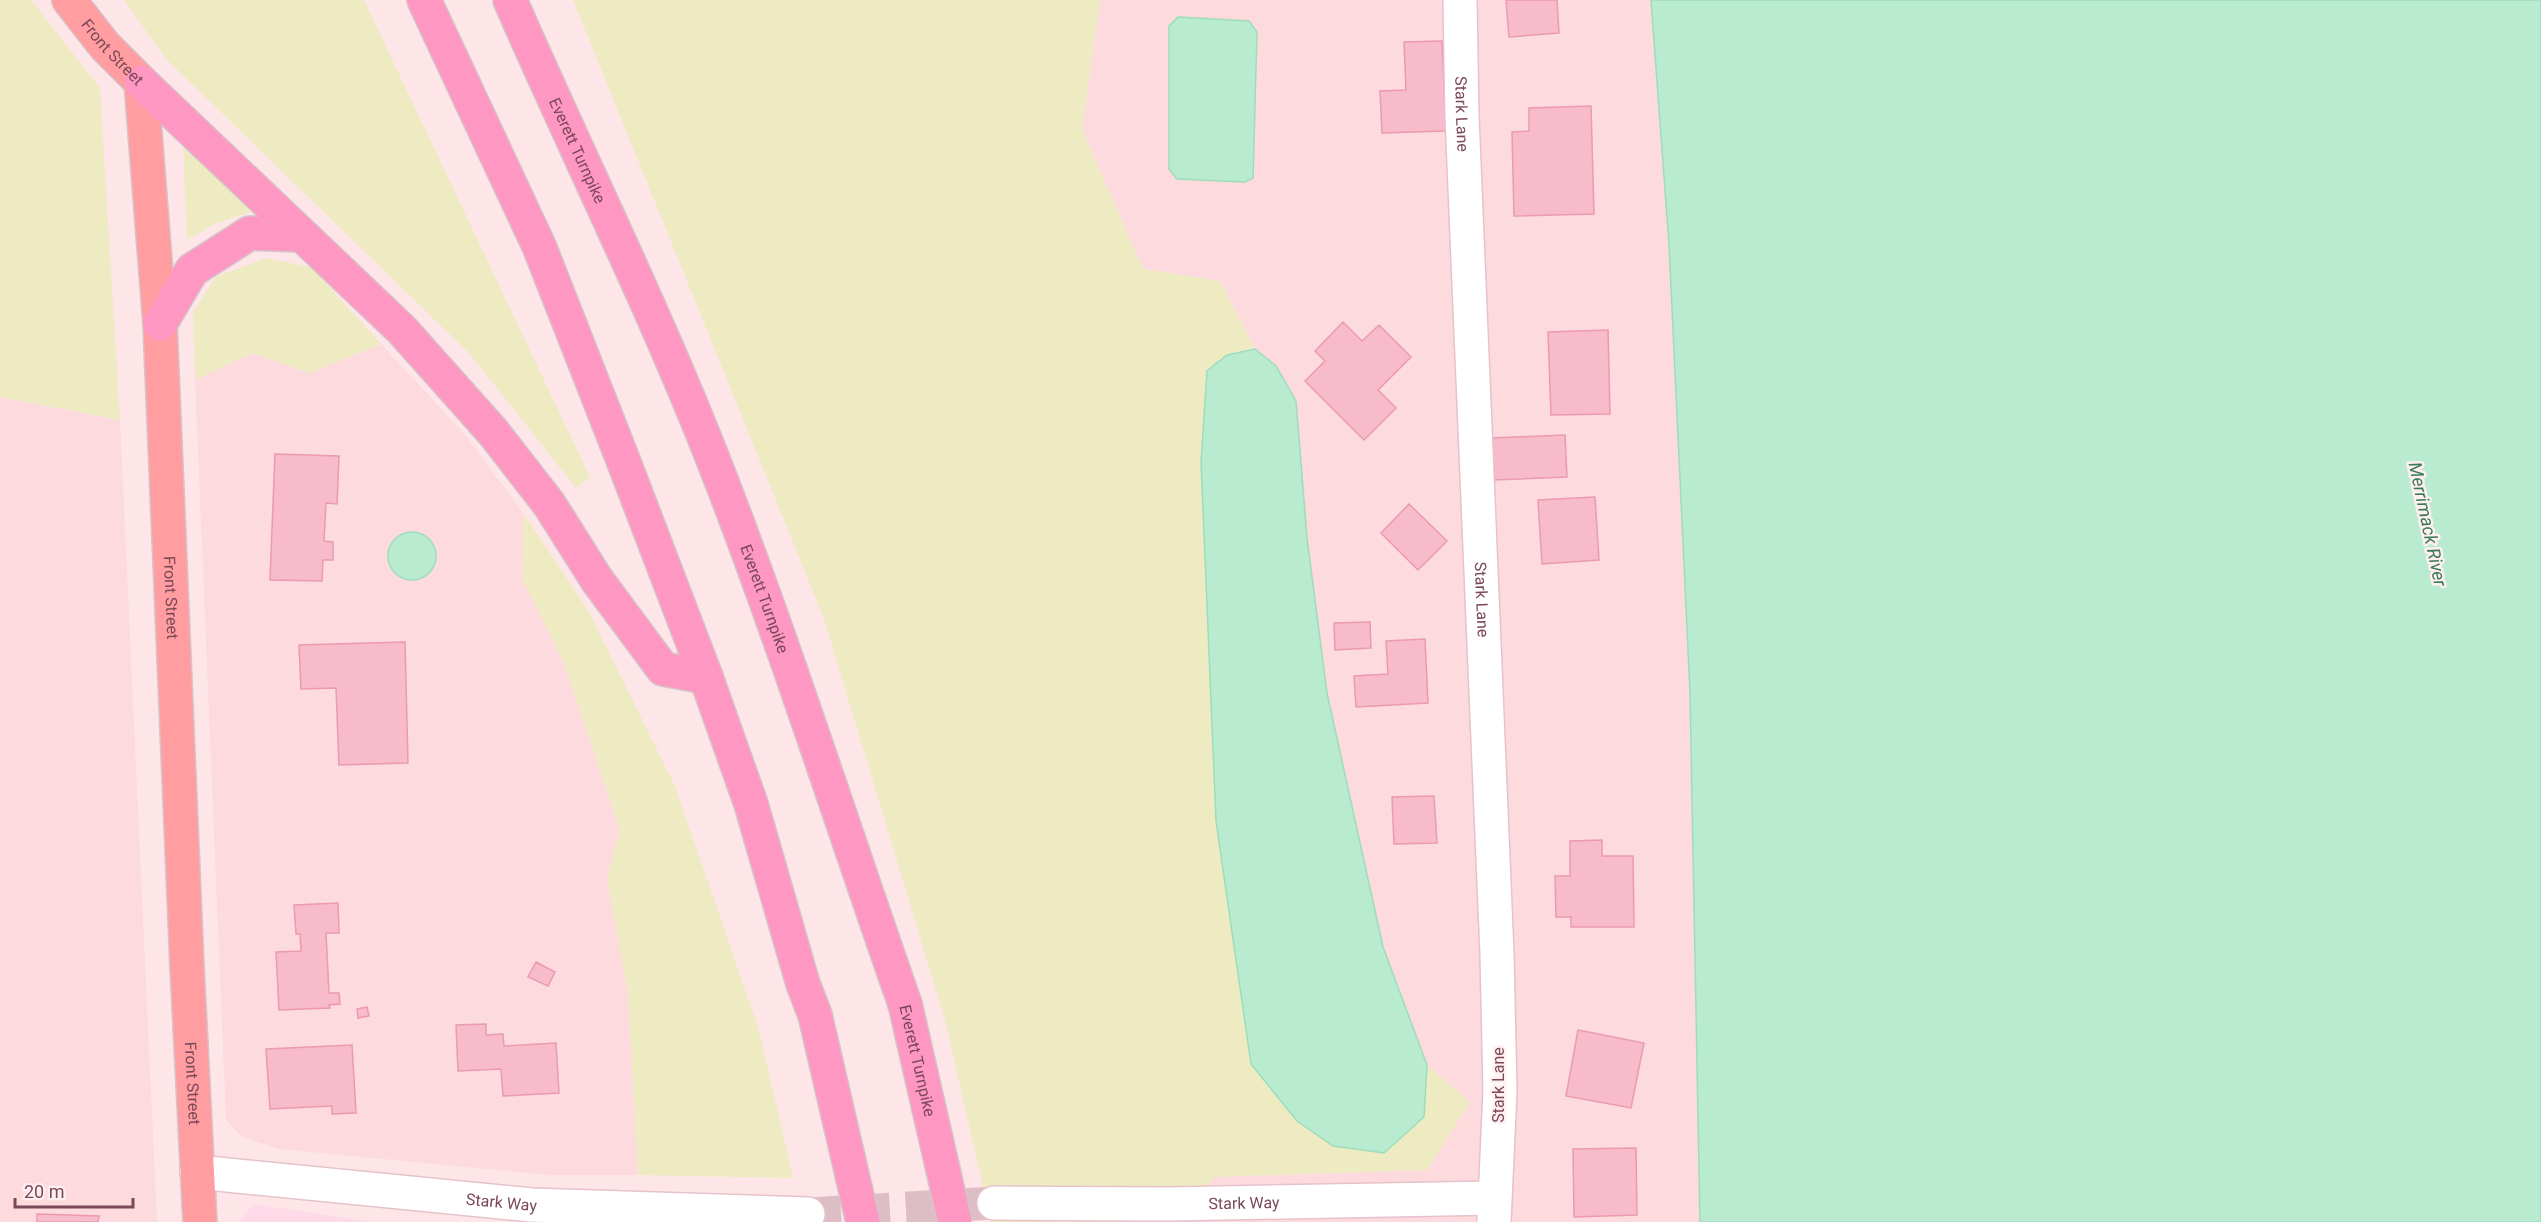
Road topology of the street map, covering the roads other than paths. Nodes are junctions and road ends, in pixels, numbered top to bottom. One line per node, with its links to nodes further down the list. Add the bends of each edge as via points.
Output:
1 (69, 0): 5 (main road, Front Street, via 105,46)
2 (424, 0): 8 (highway, via 539,246)
3 (510, 0): 16 (highway, Everett Turnpike, bridge, via 644,294 781,640 905,1004)
4 (1460, 0): 11 (street, Stark Lane, via 1497,954 1500,1091)
5 (141, 82): 6 (highway); 7 (main road, Front Street)
6 (301, 235): 7 (highway, via 250,233 192,270); 8 (highway, via 402,330 493,432 549,504 597,580 663,669)
7 (160, 324): 9 (main road, Front Street)
8 (706, 677): 15 (highway, bridge, via 751,804 815,1016)
9 (197, 1172): 13 (street, Stark Way, via 532,1205); 14 (main road, Front Street)
10 (994, 1203): 12 (street, Stark Way)
11 (1494, 1210): 12 (street, Stark Way)
12 (1170, 1213)
13 (808, 1214)
14 (200, 1222)
15 (863, 1222)
16 (954, 1222)

